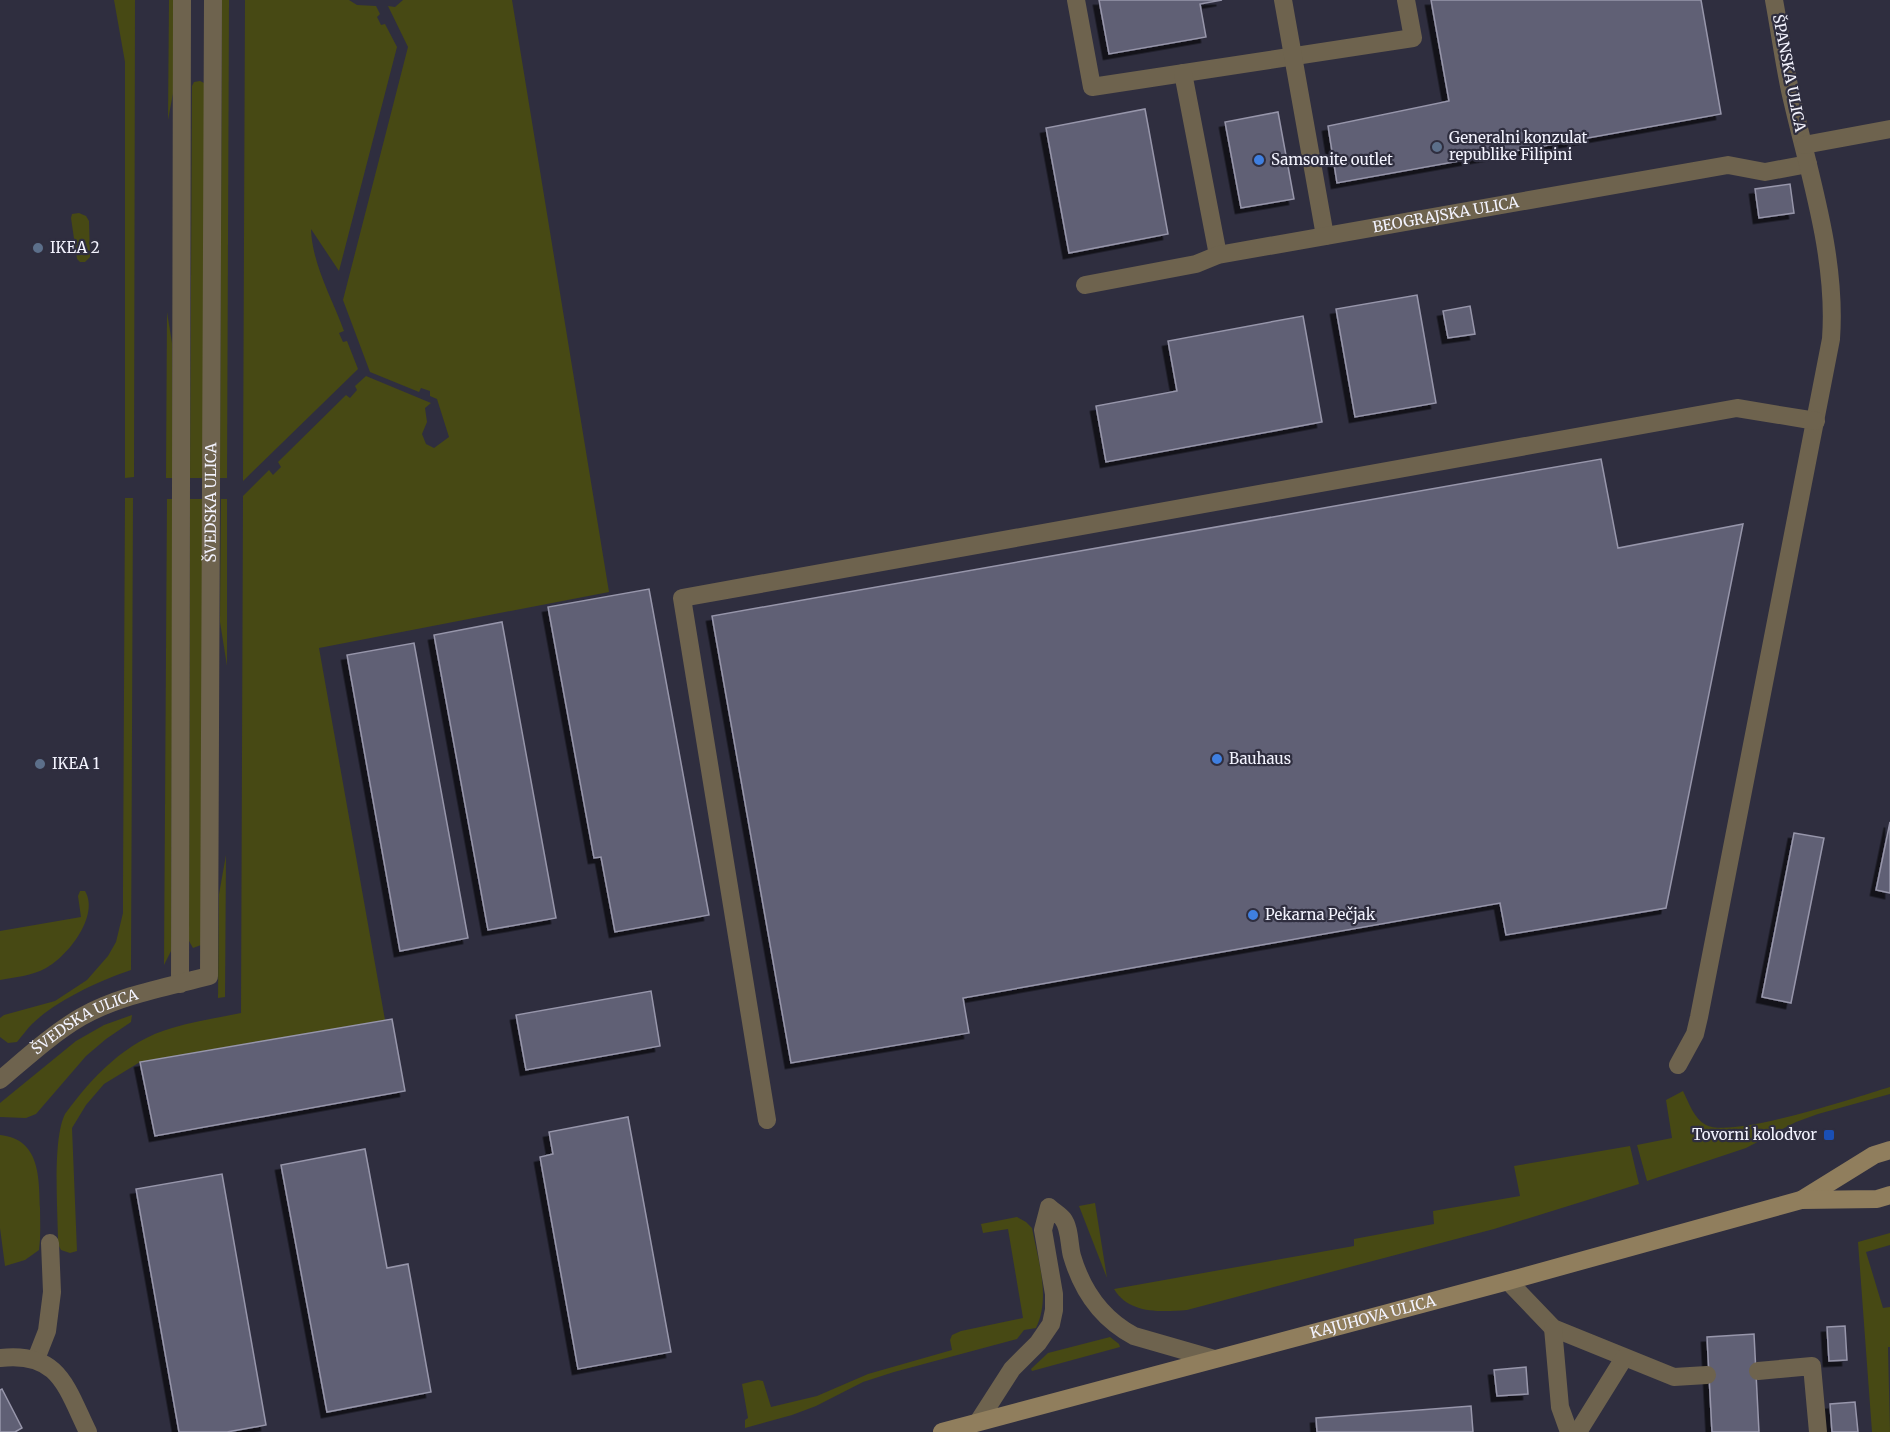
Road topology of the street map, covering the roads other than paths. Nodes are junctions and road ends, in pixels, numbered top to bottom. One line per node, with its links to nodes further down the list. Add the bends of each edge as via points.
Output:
1 (182, 0): 16 (street, ŠVEDSKA ULICA)
2 (213, 0): 16 (street, ŠVEDSKA ULICA, via 209,976)
3 (1076, 0): 8 (street, via 1092,87)
4 (1282, 0): 7 (street)
5 (1406, 0): 7 (street, via 1413,38)
6 (1774, 0): 10 (street, ŠPANSKA ULICA)
7 (1292, 56): 8 (street); 12 (street)
8 (1183, 72): 13 (street)
9 (1890, 129): 10 (street)
10 (1804, 145): 11 (street, ŠPANSKA ULICA)
11 (1808, 164): 12 (street, BEOGRAJSKA ULICA, via 1765,172 1728,165); 15 (street, ŠPANSKA ULICA, via 1827,258 1832,322)
12 (1325, 236): 13 (street, BEOGRAJSKA ULICA)
13 (1218, 255): 14 (street, BEOGRAJSKA ULICA, via 1196,264)
14 (1085, 285)
15 (1816, 421): 17 (street, ŠPANSKA ULICA, via 1699,1017 1695,1034); 19 (street, via 1737,408 682,598)
16 (180, 984): 18 (street, ŠVEDSKA ULICA, via 129,997 83,1016)
17 (1678, 1065)
18 (0, 1080)
19 (767, 1120)
20 (1890, 1150): 22 (main road, KAJUHOVA ULICA, via 1874,1155)
21 (1890, 1195): 22 (main road, KAJUHOVA ULICA, via 1877,1199)
22 (1801, 1200): 24 (main road, KAJUHOVA ULICA)
23 (50, 1243): 28 (street, via 52,1292 47,1330)
24 (1508, 1281): 25 (street); 29 (main road, KAJUHOVA ULICA)
25 (1553, 1328): 27 (street); 35 (street, via 1560,1407)
26 (0, 1358): 28 (street, via 20,1355)
27 (1624, 1358): 31 (street, via 1674,1377); 36 (street)
28 (36, 1359): 33 (street, via 64,1383)
29 (1215, 1359): 32 (main road, KAJUHOVA ULICA); 32 (street, via 1134,1336 1100,1311 1081,1281 1064,1220 1049,1207 1043,1230 1054,1294 1052,1324 1012,1368)
30 (1758, 1371): 37 (street, via 1812,1366)
31 (1707, 1375)
32 (978, 1422): 34 (main road, KAJUHOVA ULICA)
33 (88, 1432)
34 (942, 1432)
35 (1569, 1432)
36 (1578, 1432)
37 (1818, 1432)

